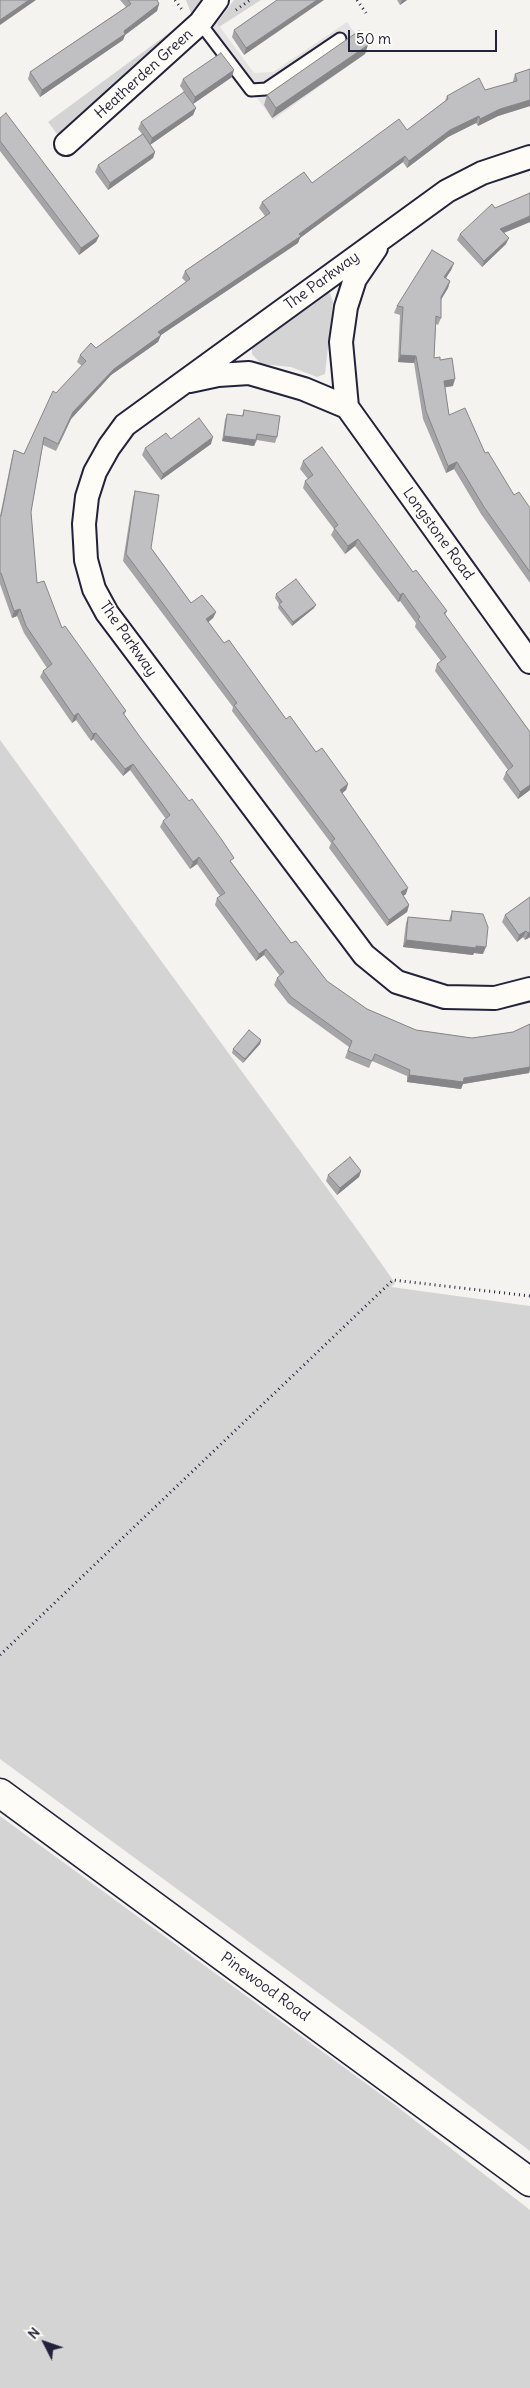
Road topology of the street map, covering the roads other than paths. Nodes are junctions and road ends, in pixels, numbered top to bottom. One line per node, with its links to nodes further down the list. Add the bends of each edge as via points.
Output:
1 (217, 0): 2 (street, Heatherden Green)
2 (200, 23): 3 (lane, via 251,90 266,89); 4 (street, Heatherden Green)
3 (340, 39)
4 (66, 144)
5 (530, 157): 6 (street, The Parkway, via 482,172 447,192)
6 (401, 226): 7 (street, The Parkway); 8 (street, via 375,250 356,279 346,307 341,342)
7 (180, 384): 8 (street, via 218,375 249,373 304,389); 10 (street, The Parkway, via 124,426 95,472 86,497 86,560 94,589 107,613 364,955 397,982 445,997 495,998)
8 (347, 407): 9 (street, Longstone Road)
9 (530, 662)
10 (530, 990)
11 (0, 1792): 12 (street, Pinewood Road)
12 (530, 2182)

